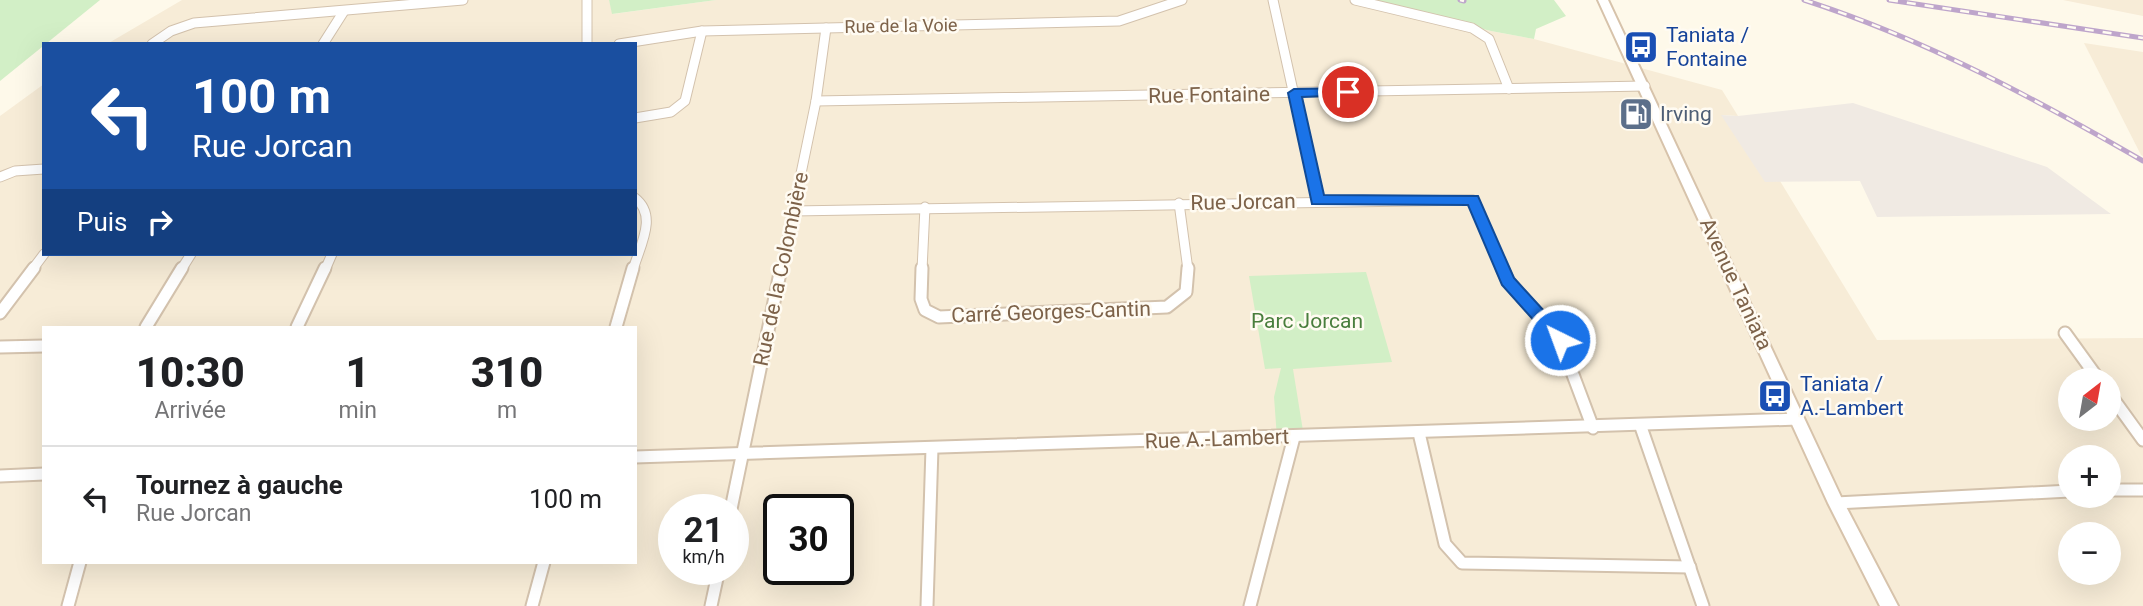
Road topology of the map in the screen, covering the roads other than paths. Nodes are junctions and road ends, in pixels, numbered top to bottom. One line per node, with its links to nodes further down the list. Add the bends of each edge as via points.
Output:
1 (463, 0): 7 (street)
2 (587, 0): 12 (street)
3 (1182, 0): 8 (street, Rue de la Voie, via 1119,21)
4 (1273, 0): 16 (street)
5 (1354, 0): 15 (street, via 1484,34)
6 (1603, 0): 14 (main road, Avenue Taniata)
7 (344, 11): 10 (street, via 194,23); 11 (street)
8 (826, 28): 9 (street, Rue de la Voie); 17 (street, Rue de la Colombière)
9 (702, 31): 13 (street, Rue de la Voie); 18 (street, via 685,101 671,112)
10 (155, 42)
11 (324, 42)
12 (587, 42)
13 (632, 42)
14 (1645, 86): 15 (street, Rue Fontaine); 40 (main road, Avenue Taniata)
15 (1509, 89): 16 (street, Rue Fontaine)
16 (1294, 93): 17 (street, Rue Fontaine); 22 (street)
17 (816, 101): 25 (street, Rue de la Colombière)
18 (637, 118)
19 (42, 169): 20 (street)
20 (0, 177)
21 (637, 200): 26 (street, via 646,207 648,217)
22 (1318, 200): 23 (street, Rue Jorcan); 42 (street, Rue Jorcan, via 1473,200 1508,281 1560,340)
23 (1179, 203): 24 (street, Rue Jorcan); 24 (street, Carré Georges-Cantin, via 1189,276 1189,288 1181,301 1167,307 939,317 925,310 920,299)
24 (925, 207): 25 (street, Rue Jorcan)
25 (793, 211): 47 (street, Rue de la Colombière)
26 (637, 255)
27 (43, 256): 31 (street)
28 (190, 256): 32 (street)
29 (331, 256): 33 (street)
30 (637, 256): 34 (street)
31 (0, 313)
32 (147, 326)
33 (297, 326)
34 (616, 326)
35 (2065, 333): 38 (street)
36 (42, 346): 37 (street)
37 (0, 347)
38 (2090, 368)
39 (2121, 410): 45 (street)
40 (1798, 419): 41 (street, Rue A.-Lambert); 55 (main road, Avenue Taniata)
41 (1641, 426): 42 (street, Rue A.-Lambert); 58 (street)
42 (1593, 428): 43 (street, Rue A.-Lambert)
43 (1419, 433): 44 (street, Rue A.-Lambert); 58 (street, via 1445,544 1462,563)
44 (1294, 437): 46 (street, Rue A.-Lambert); 64 (street)
45 (2143, 440)
46 (932, 448): 47 (street, Rue A.-Lambert); 63 (street)
47 (743, 453): 48 (street, Rue A.-Lambert); 54 (street, Rue de la Colombière)
48 (637, 457)
49 (42, 474): 50 (street)
50 (0, 476)
51 (2121, 490): 52 (street)
52 (2143, 490)
53 (2058, 492): 55 (street)
54 (734, 494)
55 (1836, 503): 66 (main road, Avenue Taniata)
56 (78, 564): 60 (street)
57 (543, 564): 61 (street)
58 (1690, 567): 65 (street)
59 (716, 585): 62 (street)
60 (68, 606)
61 (532, 606)
62 (711, 606)
63 (927, 606)
64 (1250, 606)
65 (1703, 606)
66 (1889, 606)

